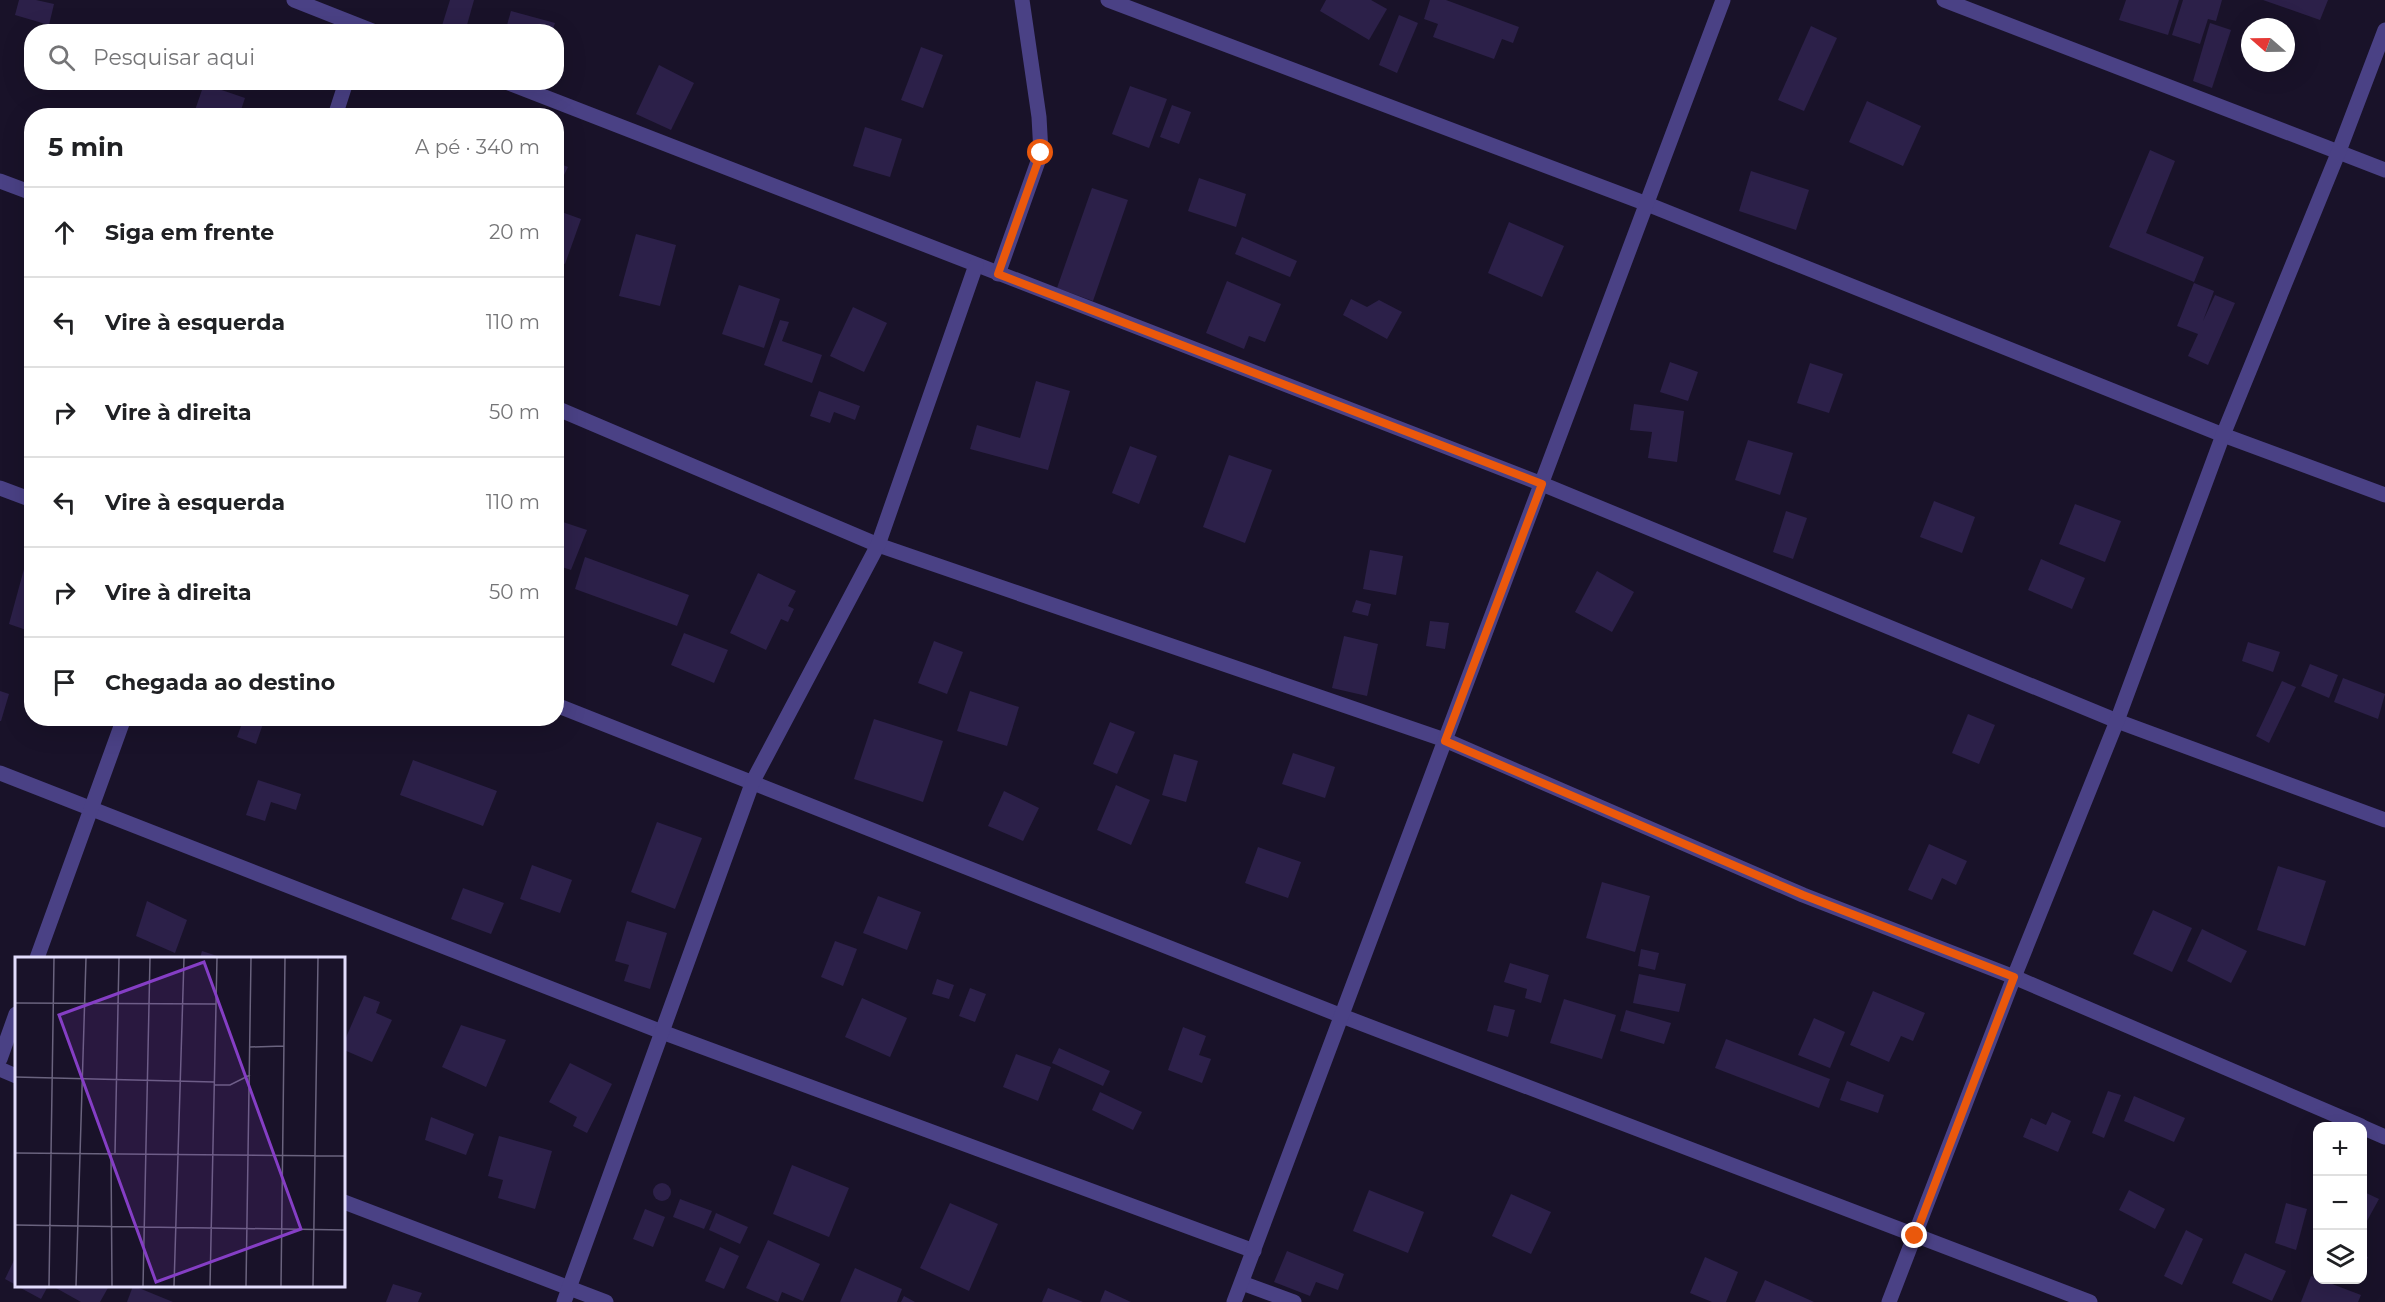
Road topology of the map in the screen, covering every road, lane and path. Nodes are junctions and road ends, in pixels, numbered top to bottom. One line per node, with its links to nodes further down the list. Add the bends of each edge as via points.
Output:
1 (294, 0): 6 (street)
2 (1022, 0): 17 (street, via 1041,153)
3 (1108, 0): 15 (street)
4 (1723, 0): 15 (street)
5 (1944, 0): 11 (street)
6 (352, 24)
7 (2385, 30): 11 (street)
8 (343, 90): 10 (street)
9 (527, 90): 16 (street)
10 (338, 108)
11 (2339, 152): 12 (street); 19 (street)
12 (2385, 170)
13 (0, 181): 14 (street)
14 (24, 191)
15 (1647, 204): 19 (street); 20 (street)
16 (976, 265): 17 (street); 24 (street)
17 (998, 274): 20 (street)
18 (564, 411): 24 (street)
19 (2223, 435): 22 (street); 26 (street)
20 (1542, 484): 26 (street); 28 (street)
21 (0, 488): 23 (street)
22 (2385, 495)
23 (24, 497)
24 (878, 545): 28 (street); 30 (street)
25 (564, 708): 30 (street)
26 (2117, 721): 32 (street); 34 (street)
27 (121, 726): 31 (street)
28 (1445, 741): 34 (street, via 1803,895); 35 (street)
29 (0, 773): 31 (street)
30 (753, 781): 35 (street); 37 (street)
31 (92, 811): 33 (street); 37 (street)
32 (2385, 820)
33 (37, 957)
34 (2014, 977): 41 (street); 45 (street)
35 (1342, 1016): 45 (street); 46 (street)
36 (15, 1017): 38 (street)
37 (662, 1032): 46 (street); 48 (street)
38 (0, 1059)
39 (0, 1070): 40 (street)
40 (15, 1076)
41 (2350, 1122)
42 (2367, 1129): 43 (street)
43 (2385, 1137)
44 (345, 1202): 48 (street)
45 (1915, 1236): 52 (street); 53 (street)
46 (1254, 1251): 47 (street)
47 (1242, 1283): 50 (street); 51 (street)
48 (566, 1295): 49 (street)
49 (606, 1302)
50 (1234, 1302)
51 (1294, 1302)
52 (1889, 1302)
53 (2090, 1302)

